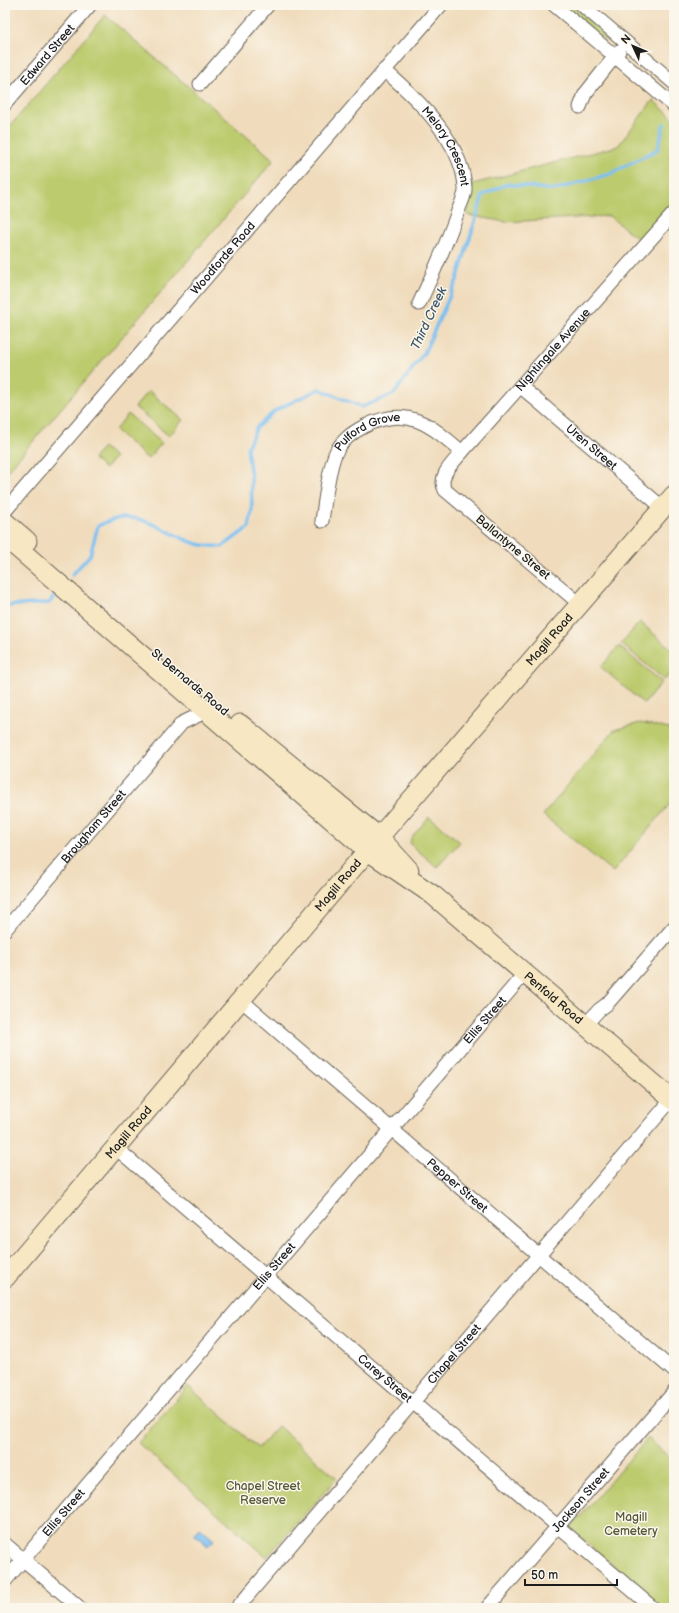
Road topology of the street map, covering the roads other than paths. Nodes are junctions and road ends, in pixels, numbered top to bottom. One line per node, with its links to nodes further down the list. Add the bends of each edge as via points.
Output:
1 (90, 5): 11 (street, Edward Street)
2 (268, 5): 10 (street)
3 (441, 5): 8 (street, Woodforde Road)
4 (554, 5): 7 (street)
5 (582, 5): 6 (street)
6 (627, 42): 7 (street); 9 (street)
7 (615, 57): 12 (street); 13 (street, via 585,94)
8 (384, 70): 15 (street, Melory Crescent, via 429,112 461,165 466,190 438,264); 20 (street, Woodforde Road)
9 (674, 83)
10 (200, 84)
11 (5, 104)
12 (674, 106)
13 (580, 107)
14 (674, 213): 16 (street, Nightingale Avenue)
15 (419, 304)
16 (520, 386): 17 (street, Nightingale Avenue); 19 (street, Uren Street)
17 (462, 452): 18 (street, Nightingale Avenue, via 446,472 442,485); 21 (street, Pulford Grove, via 440,432 414,419 379,419 352,432 336,452)
18 (445, 490): 25 (street, Ballantyne Street)
19 (668, 501): 25 (main road, Magill Road)
20 (5, 511)
21 (322, 521)
22 (5, 522): 24 (main road, St Bernards Road)
23 (5, 537): 24 (main road, St Bernards Road)
24 (45, 564): 26 (main road, St Bernards Road); 29 (main road, St Bernards Road, via 207,697)
25 (580, 604): 29 (main road, Magill Road)
26 (186, 693): 27 (main road, St Bernards Road); 28 (street, Brougham Street, via 188,706)
27 (209, 713): 28 (street, Brougham Street); 29 (main road, St Bernards Road)
28 (182, 723): 31 (street, Brougham Street)
29 (374, 844): 32 (main road, Penfold Road); 33 (main road, Magill Road)
30 (674, 927): 34 (street, via 607,1004)
31 (5, 930)
32 (525, 973): 34 (main road, Penfold Road); 36 (street, Ellis Street)
33 (241, 1000): 36 (street, Pepper Street); 37 (main road, Magill Road)
34 (585, 1025): 35 (main road, Penfold Road)
35 (673, 1100): 38 (street, Chapel Street)
36 (392, 1129): 38 (street, Pepper Street); 39 (street, Ellis Street)
37 (123, 1154): 39 (street, Carey Street); 40 (main road, Magill Road)
38 (539, 1255): 41 (street, Pepper Street); 43 (street, Chapel Street)
39 (266, 1275): 43 (street, Carey Street); 46 (street, Ellis Street)
40 (5, 1278)
41 (674, 1371)
42 (674, 1392): 44 (street, Jackson Street)
43 (412, 1402): 44 (street, Carey Street); 49 (street, Chapel Street)
44 (557, 1526): 50 (street, Jackson Street); 51 (street, Carey Street)
45 (5, 1544): 46 (street)
46 (24, 1559): 47 (street, Ellis Street); 48 (street)
47 (5, 1581)
48 (80, 1608)
49 (237, 1608)
50 (487, 1608)
51 (653, 1608)

